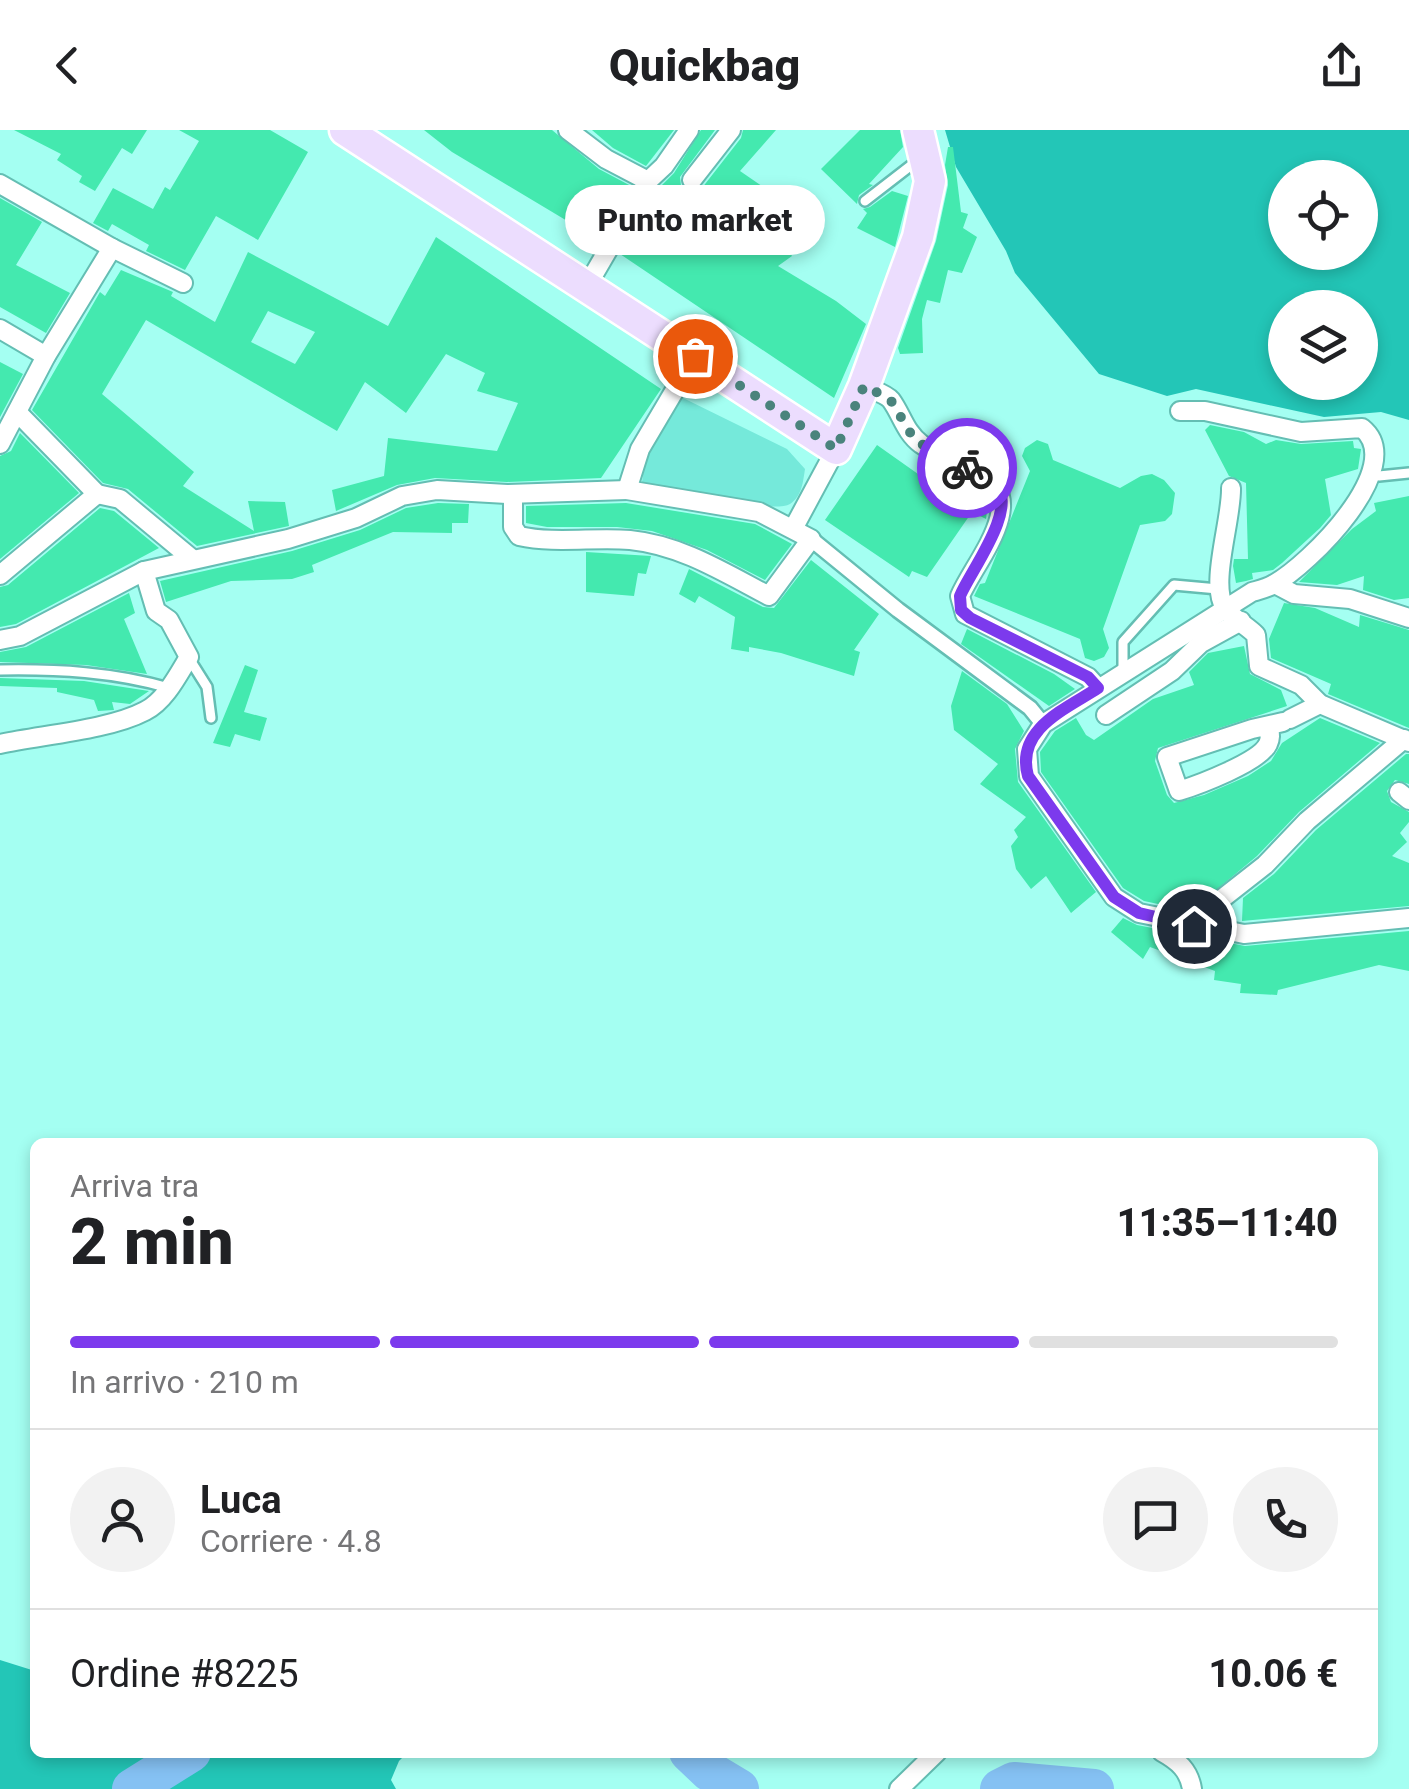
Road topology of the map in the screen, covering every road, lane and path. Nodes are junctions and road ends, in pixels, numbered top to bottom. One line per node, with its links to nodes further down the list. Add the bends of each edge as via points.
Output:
1 (346, 130): 12 (main road)
2 (568, 130): 7 (street)
3 (688, 130): 7 (street)
4 (731, 130): 6 (street)
5 (922, 143): 9 (lane); 16 (main road, via 928,201)
6 (692, 180)
7 (648, 181): 12 (street)
8 (0, 184): 10 (street)
9 (865, 201)
10 (112, 248): 11 (street); 14 (street)
11 (183, 283)
12 (587, 286): 15 (main road)
13 (0, 329): 14 (street)
14 (46, 356): 18 (street)
15 (695, 356): 20 (main road); 24 (street, via 640,449)
16 (864, 386): 20 (main road); 41 (street, via 890,399 914,439 983,475 1000,493 1000,520 960,596 965,614)
17 (1180, 411): 22 (street, via 1301,432 1362,428 1379,454)
18 (16, 412): 19 (street); 25 (street)
19 (0, 444)
20 (836, 449): 27 (street)
21 (1409, 474): 22 (lane)
22 (1379, 476): 32 (street, via 1338,531)
23 (1231, 488): 33 (street)
24 (627, 490): 26 (street); 27 (street)
25 (98, 494): 29 (street, via 120,499); 31 (street)
26 (518, 494): 28 (street, via 513,527 520,536 660,545 769,596); 29 (street, via 437,490 402,496 288,539)
27 (797, 521): 28 (street)
28 (811, 539): 46 (street)
29 (190, 558): 30 (street)
30 (144, 571): 36 (street, via 20,636); 37 (street, via 156,611 169,620)
31 (0, 575)
32 (1275, 584): 34 (street, via 1252,592); 35 (street, via 1294,594 1350,598)
33 (1218, 589): 34 (street); 39 (lane, via 1174,584 1123,642)
34 (1233, 615): 39 (street); 42 (street, via 1256,635 1259,666 1301,686); 43 (street, via 1172,671)
35 (1409, 618)
36 (0, 640)
37 (189, 657): 40 (street); 44 (lane, via 207,686)
38 (0, 670): 40 (lane, via 56,669)
39 (1123, 672): 41 (street)
40 (169, 688): 48 (street, via 147,710 113,722)
41 (1098, 688): 46 (street)
42 (1320, 704): 45 (street); 47 (street)
43 (1106, 716)
44 (211, 718)
45 (1281, 723): 45 (street, via 1263,750 1179,791 1167,756)
46 (1043, 724): 50 (street, via 1027,748 1028,776 1114,897 1139,913)
47 (1407, 741): 50 (street, via 1307,821)
48 (0, 744)
49 (1409, 918): 50 (street, via 1244,934)
50 (1194, 926)
51 (931, 1758): 53 (street)
52 (1172, 1758): 54 (street, via 1190,1776)
53 (899, 1789)
54 (1192, 1789)

